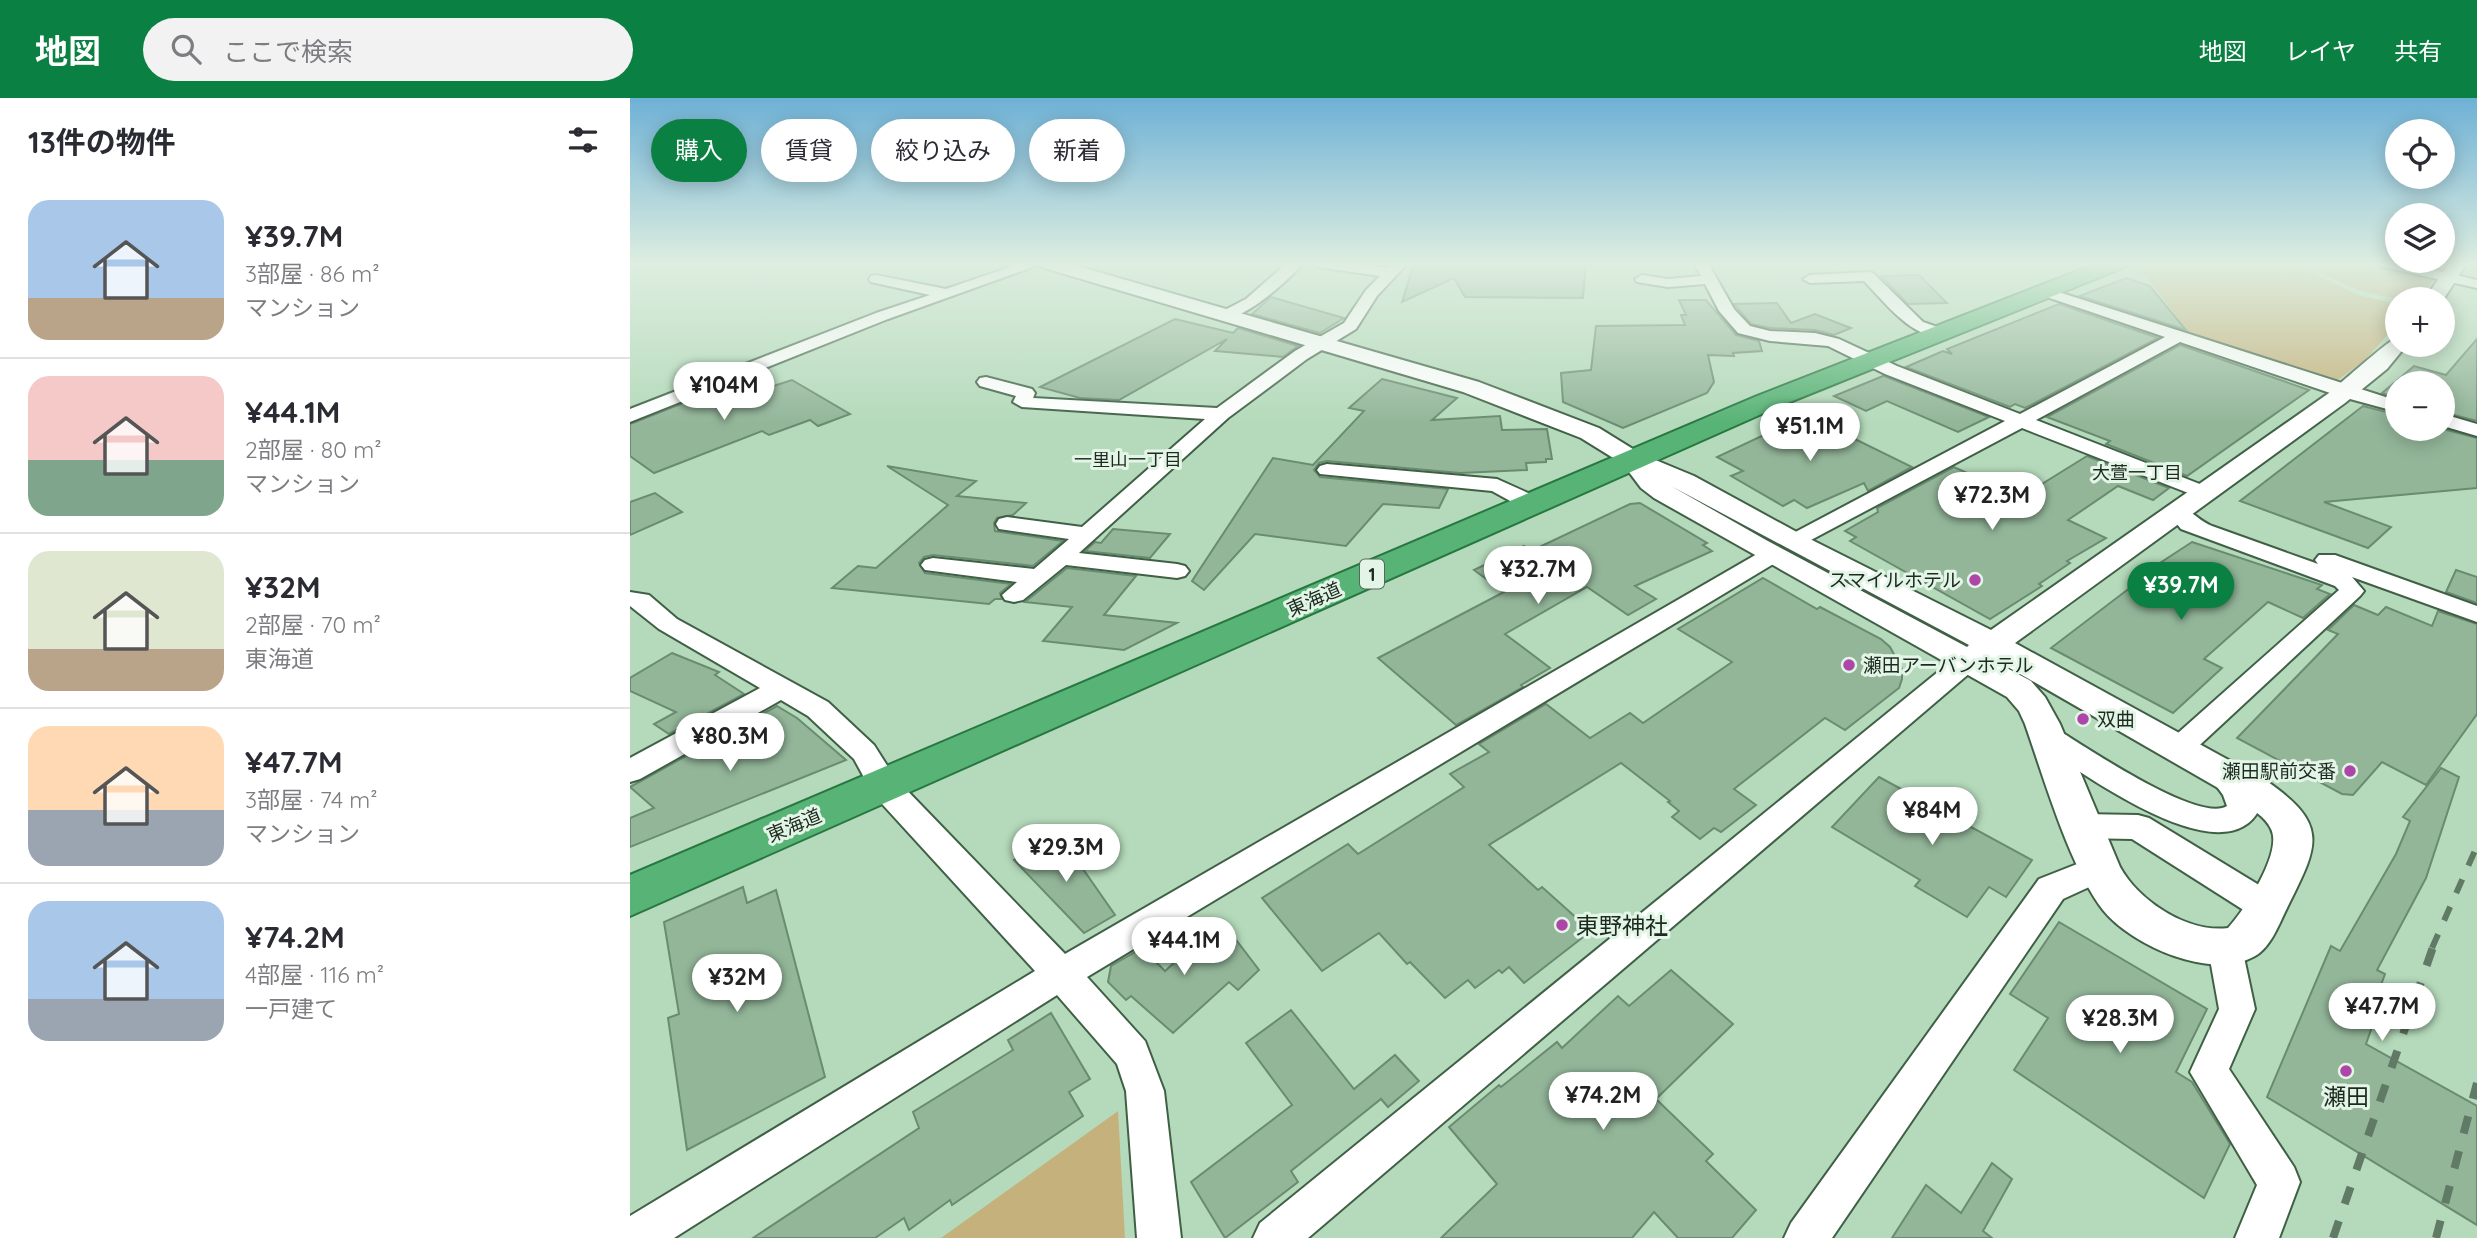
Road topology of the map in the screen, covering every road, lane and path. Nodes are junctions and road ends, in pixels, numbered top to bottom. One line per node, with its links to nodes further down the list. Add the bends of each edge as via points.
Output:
1 (886, 316): 17 (street)
2 (1231, 316): 10 (street)
3 (1356, 316): 10 (street, via 1350,326)
4 (1732, 316): 12 (street, via 1744,330 1770,337 1815,338)
5 (1908, 316): 8 (street)
6 (1978, 316): 8 (highway, 東海道 / 1)
7 (2116, 316): 9 (street)
8 (1937, 332): 12 (highway, 東海道 / 1)
9 (2177, 337): 14 (street); 18 (street)
10 (1324, 342): 16 (street); 21 (street, via 1506,399 1590,433)
11 (2385, 357): 14 (street)
12 (1869, 359): 18 (street); 21 (highway, 東海道 / 1)
13 (986, 382): 16 (street, via 1026,393 1022,402)
14 (2345, 392): 15 (street); 23 (street)
15 (2385, 403)
16 (1221, 414): 27 (street)
17 (630, 416)
18 (2021, 421): 23 (street); 28 (street)
19 (2455, 424): 20 (street)
20 (2477, 430)
21 (1632, 458): 24 (highway, 東海道 / 1); 28 (street, via 1685,482)
22 (1327, 470): 24 (street, via 1497,485)
23 (2203, 492): 25 (street)
24 (1531, 503): 42 (highway, 東海道 / 1)
25 (2178, 512): 35 (street); 36 (street); 39 (street, via 2204,531 2343,581 2352,591)
26 (1007, 524): 27 (street)
27 (1086, 534): 29 (street)
28 (1783, 549): 36 (street, via 1906,598); 48 (street)
29 (1061, 558): 31 (street); 32 (street)
30 (933, 565): 32 (street)
31 (1177, 571)
32 (1039, 577): 33 (street)
33 (1014, 595)
34 (630, 599): 37 (street, via 640,600 668,624)
35 (2477, 614)
36 (1980, 652): 38 (street, via 2032,701); 39 (street); 51 (street)
37 (780, 688): 40 (street); 42 (street, via 818,709 864,752)
38 (2048, 737): 41 (street, via 2172,810 2199,821 2225,821 2244,810 2236,790); 43 (street)
39 (2179, 748): 41 (street)
40 (630, 771)
41 (2221, 772): 46 (street, via 2276,807 2294,837 2292,852)
42 (884, 786): 45 (highway, 東海道 / 1); 48 (street)
43 (2082, 825): 44 (street); 46 (street, via 2138,827)
44 (2100, 869): 47 (street, via 2117,898 2132,911 2190,943); 52 (street, via 2051,889)
45 (630, 896)
46 (2265, 906): 47 (street, via 2241,944)
47 (2225, 948): 53 (street, via 2237,1009 2208,1072 2279,1182)
48 (1061, 974): 49 (street); 50 (street, via 1132,1054 1145,1091)
49 (635, 1238)
50 (1159, 1238)
51 (1275, 1238)
52 (1806, 1238)
53 (2257, 1238)

